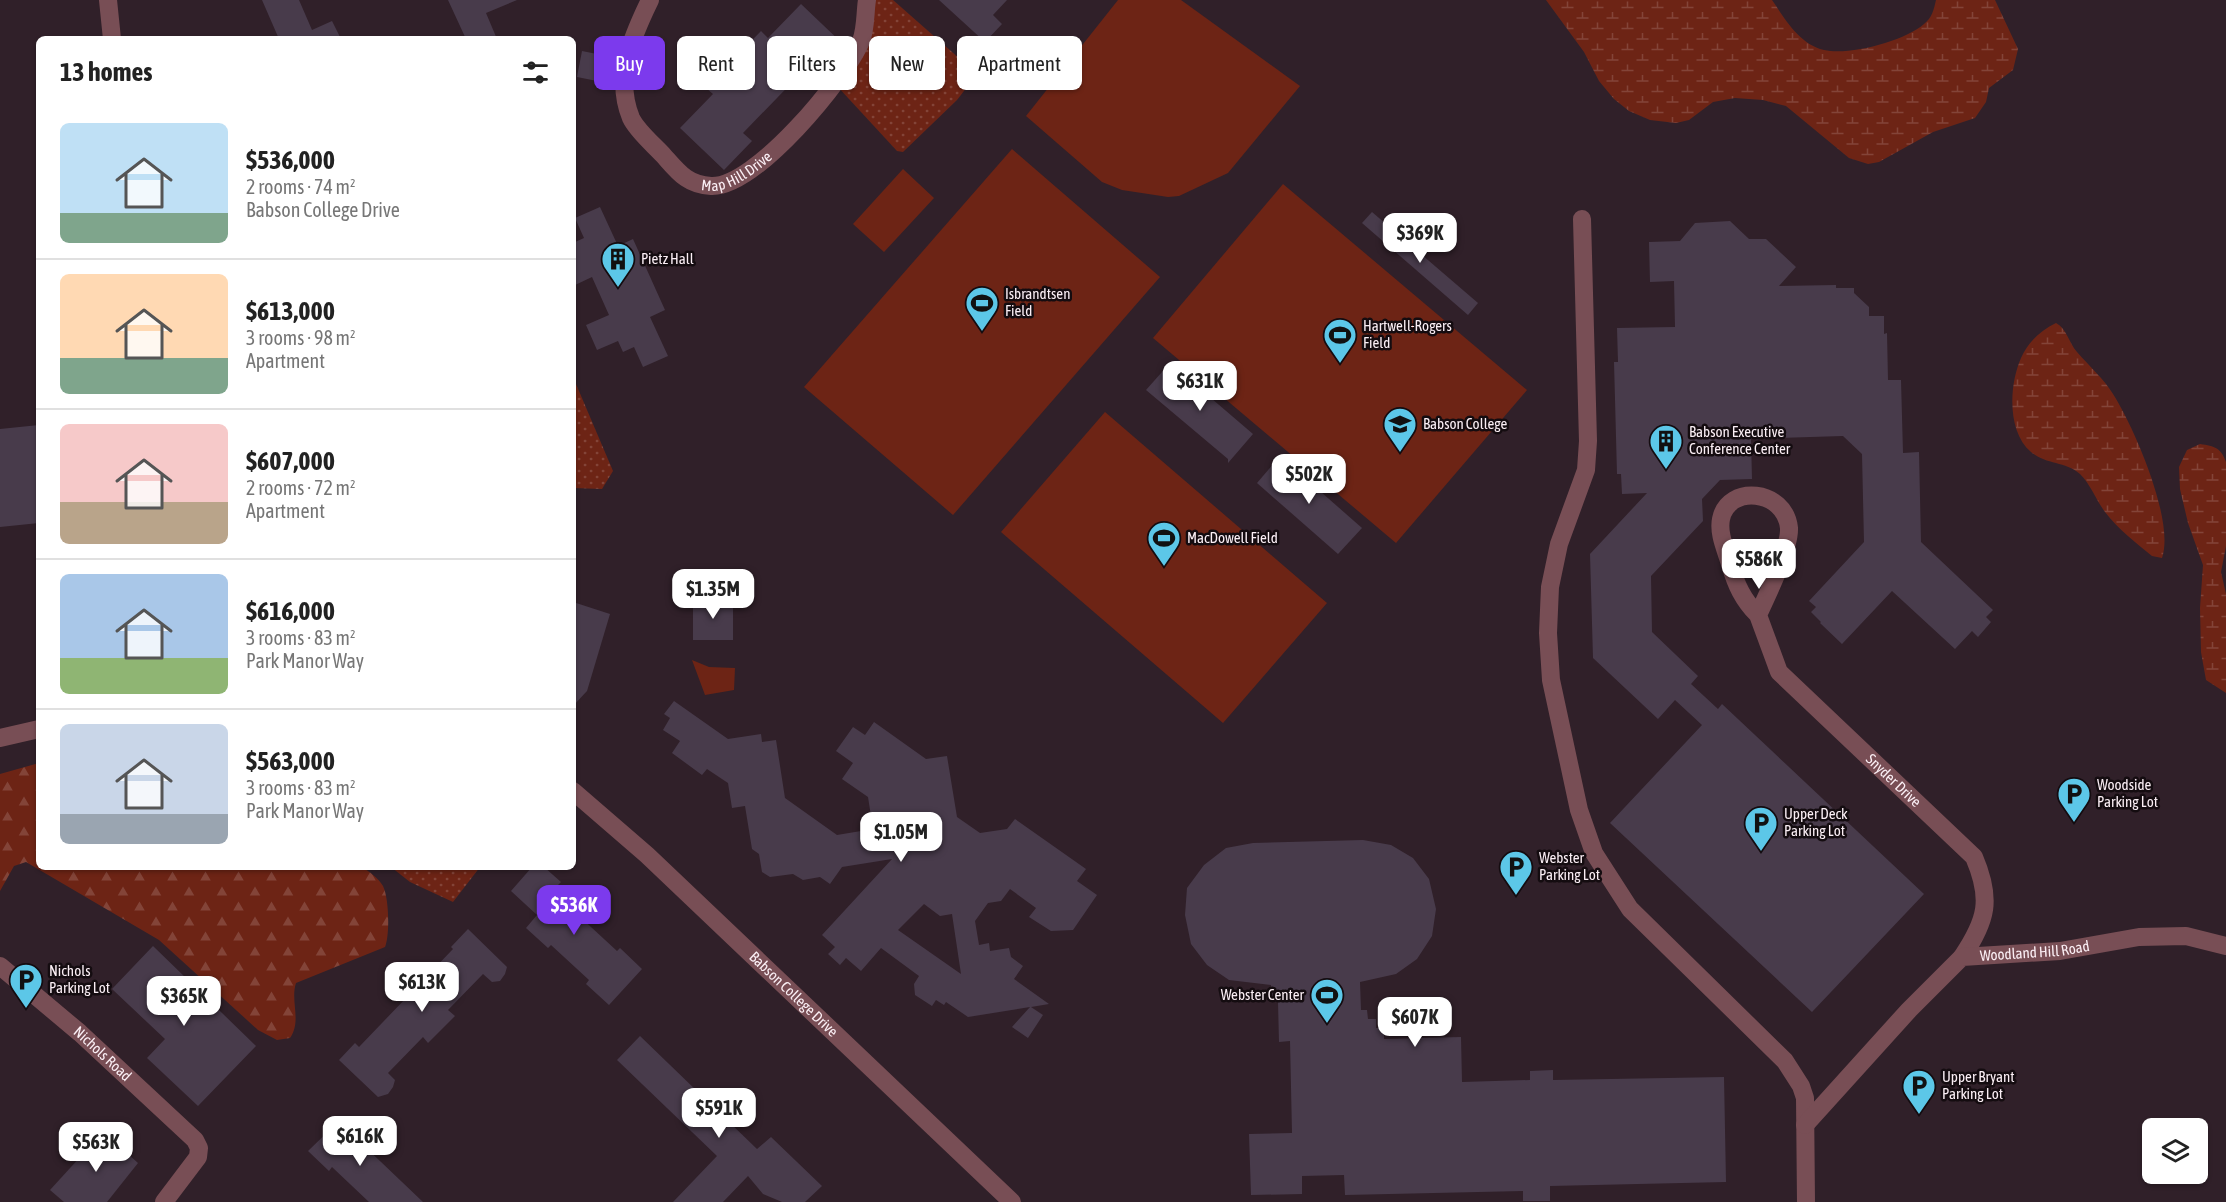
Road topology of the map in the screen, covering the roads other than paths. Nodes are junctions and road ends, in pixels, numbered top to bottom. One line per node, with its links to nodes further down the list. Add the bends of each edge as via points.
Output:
1 (108, 0): 4 (street)
2 (650, 0): 3 (street, Map Hill Drive, via 626,59 624,85 632,119 687,182 712,186 732,183 771,155 803,121 862,40)
3 (867, 0)
4 (112, 36)
5 (1582, 219): 13 (street, via 1586,470 1559,544 1550,587 1548,633 1551,680 1579,810 1594,853 1629,909 1785,1061 1802,1086)
6 (1758, 615): 6 (street, Snyder Drive, via 1789,530 1784,512 1776,502 1763,496 1748,496 1731,503 1721,517 1721,532 1743,600); 11 (street, Snyder Drive, via 1779,672 1974,857 1984,880 1985,910 1978,933)
7 (36, 730): 8 (street)
8 (0, 738)
9 (576, 794): 15 (street, Babson College Drive, via 647,855)
10 (2226, 946): 11 (street, Woodland Hill Road, via 2186,936 2139,936 2060,951)
11 (1962, 957): 13 (street, Woodland Hill Road)
12 (0, 966): 14 (street, Nichols Road, via 195,1140 200,1148 198,1156)
13 (1805, 1125): 16 (street)
14 (164, 1202)
15 (1012, 1202)
16 (1806, 1202)

